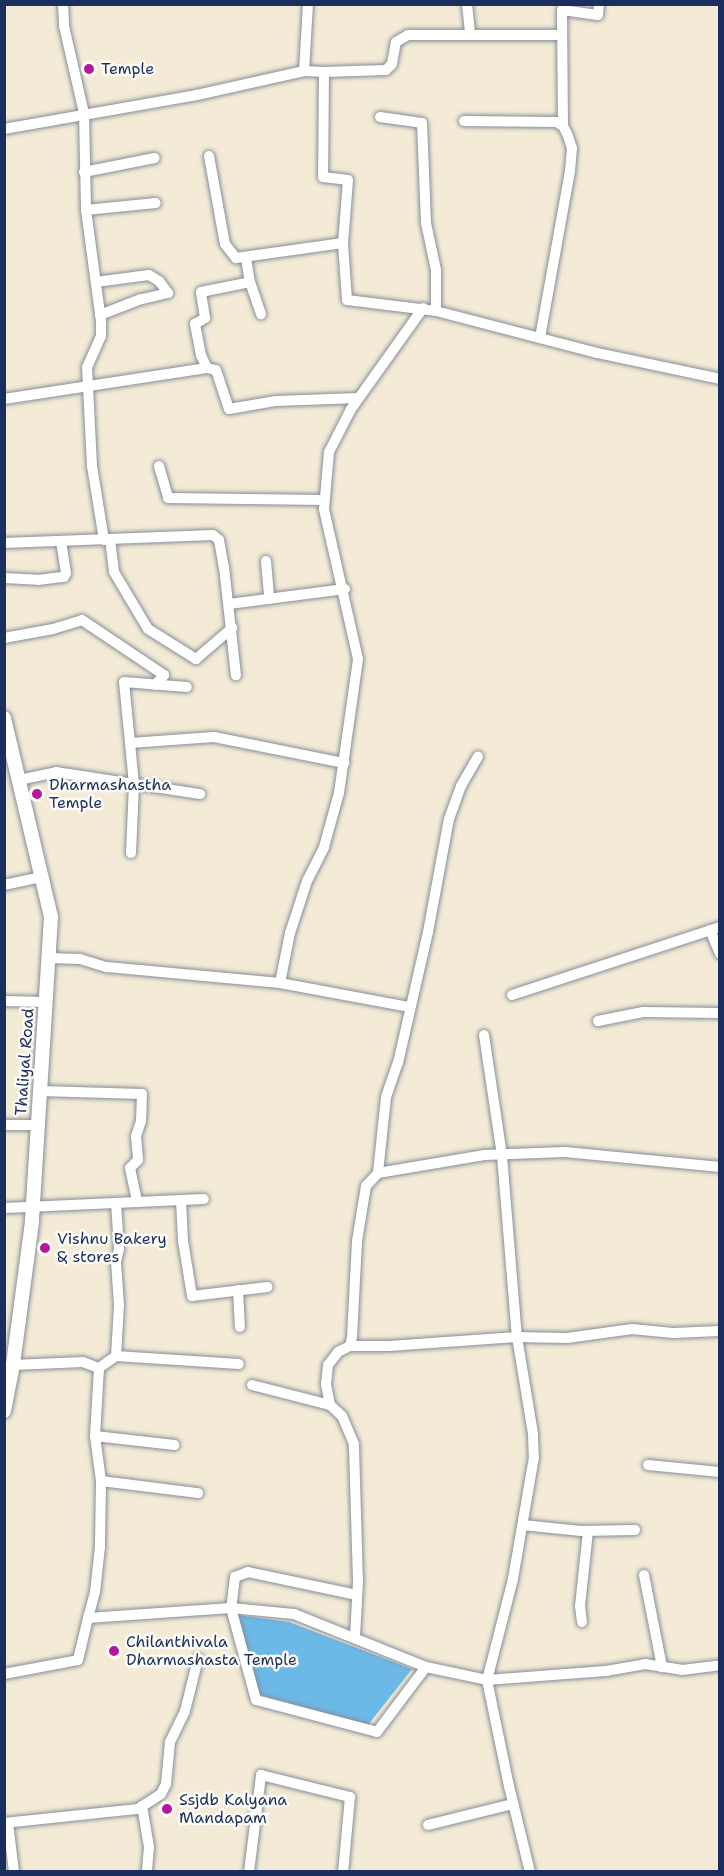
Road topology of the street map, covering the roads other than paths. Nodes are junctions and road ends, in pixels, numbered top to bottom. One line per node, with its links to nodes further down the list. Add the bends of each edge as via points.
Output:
1 (63, 4): 9 (street, via 64,26)
2 (308, 4): 7 (street)
3 (467, 4): 5 (street)
4 (599, 4): 6 (street, via 598,15 562,10)
5 (470, 35): 6 (street); 8 (street, via 408,35 396,42 392,64 386,70)
6 (562, 35): 12 (street)
7 (304, 71): 8 (street); 9 (street, via 197,95)
8 (324, 72): 19 (street, via 323,177 348,180)
9 (84, 113): 13 (street); 16 (street)
10 (380, 117): 24 (street, via 422,123 426,223 436,270)
11 (464, 121): 12 (street, via 556,122)
12 (563, 126): 27 (street, via 572,148 570,171)
13 (4, 129)
14 (209, 156): 20 (street, via 225,244 236,258)
15 (155, 158): 16 (street)
16 (84, 172): 18 (street)
17 (156, 203): 18 (street)
18 (86, 210): 21 (street)
19 (343, 243): 20 (street); 23 (street, via 347,300)
20 (246, 258): 22 (street)
21 (96, 282): 26 (street); 26 (street, via 149,275 168,292)
22 (250, 282): 25 (street); 28 (street, via 201,292 205,318 195,324)
23 (423, 308): 24 (street); 32 (street)
24 (436, 310): 27 (street)
25 (261, 314)
26 (100, 315): 30 (street, via 101,336 87,367)
27 (540, 338): 29 (street)
28 (207, 368): 30 (street); 32 (street, via 216,370 229,409 276,401)
29 (720, 379)
30 (88, 385): 31 (street); 35 (street, via 92,466)
31 (4, 399)
32 (358, 399): 34 (street, via 329,452)
33 (159, 466): 34 (street, via 168,498)
34 (324, 500): 40 (street, via 336,565)
35 (107, 540): 36 (street); 42 (street, via 213,535 219,540); 43 (street, via 114,572 148,629 196,659)
36 (61, 541): 37 (street); 39 (street, via 64,577)
37 (4, 543)
38 (266, 561): 41 (street)
39 (4, 578)
40 (345, 589): 41 (street); 51 (street, via 358,659)
41 (269, 599): 42 (street)
42 (229, 604): 43 (street)
43 (232, 628): 45 (street)
44 (4, 638): 46 (street, via 82,620 164,675)
45 (236, 675)
46 (155, 685): 47 (street); 49 (street, via 124,682)
47 (187, 687)
48 (4, 718): 52 (street, Thaliyal Road)
49 (130, 743): 51 (street, via 214,736); 53 (street)
50 (478, 758): 65 (street, via 461,786 449,819)
51 (344, 763): 61 (street, via 324,847 307,880 290,933)
52 (19, 780): 53 (street, via 56,772); 56 (street, Thaliyal Road)
53 (134, 784): 54 (street); 55 (street)
54 (200, 794)
55 (131, 853)
56 (42, 877): 57 (street); 60 (street, Thaliyal Road, via 51,917)
57 (4, 885)
58 (715, 928): 59 (street); 62 (street)
59 (720, 954)
60 (48, 958): 61 (street); 64 (street, Thaliyal Road)
61 (280, 983): 65 (street)
62 (512, 995)
63 (4, 1001): 64 (street)
64 (45, 1002): 69 (street, Thaliyal Road)
65 (410, 1007): 74 (street, via 386,1097)
66 (720, 1013): 67 (street, via 643,1012)
67 (598, 1022)
68 (483, 1035): 72 (street)
69 (40, 1090): 71 (street, Thaliyal Road); 77 (street, via 142,1094 136,1136 138,1160 130,1168)
70 (4, 1125): 71 (street)
71 (38, 1125): 79 (street, Thaliyal Road)
72 (502, 1156): 73 (street, via 565,1152); 74 (street, via 484,1155); 85 (street)
73 (720, 1167)
74 (378, 1173): 86 (street, via 366,1186 362,1204)
75 (204, 1199): 76 (street)
76 (181, 1200): 77 (street); 82 (street, via 192,1296)
77 (137, 1202): 78 (street)
78 (116, 1203): 79 (street); 87 (street)
79 (33, 1207): 80 (street); 90 (street, Thaliyal Road)
80 (4, 1208)
81 (267, 1287): 82 (street)
82 (238, 1290): 83 (street)
83 (240, 1327)
84 (720, 1331): 85 (street, via 673,1333 632,1329 567,1338)
85 (517, 1337): 86 (street, via 389,1347); 100 (street, via 534,1457)
86 (350, 1346): 93 (street, via 338,1352 328,1365)
87 (116, 1356): 88 (street); 89 (street)
88 (239, 1364)
89 (99, 1368): 90 (street, via 83,1362); 94 (street)
90 (10, 1373): 92 (street, Thaliyal Road)
91 (252, 1385): 93 (street)
92 (5, 1405)
93 (330, 1405): 104 (street, via 342,1416 354,1444)
94 (95, 1436): 95 (street); 98 (street)
95 (174, 1445)
96 (648, 1465): 97 (street)
97 (720, 1472)
98 (101, 1481): 99 (street); 106 (street, via 96,1592)
99 (198, 1493)
100 (523, 1525): 102 (street); 114 (street)
101 (635, 1530): 102 (street)
102 (588, 1531): 107 (street, via 580,1606)
103 (644, 1575): 111 (street)
104 (357, 1595): 105 (street, via 248,1572 235,1577); 108 (street)
105 (231, 1608): 106 (street); 108 (street, via 294,1614); 112 (street, via 256,1700 376,1732)
106 (88, 1618): 113 (street, via 78,1660)
107 (582, 1622)
108 (355, 1637): 112 (street)
109 (198, 1659): 116 (street, via 185,1711 170,1742 166,1784 161,1794)
110 (720, 1665): 111 (street, via 698,1670)
111 (662, 1667): 114 (street, via 645,1664 606,1671)
112 (426, 1668): 114 (street)
113 (4, 1674)
114 (487, 1680): 115 (street)
115 (513, 1804): 118 (street); 123 (street)
116 (142, 1806): 117 (street); 120 (street, via 149,1847)
117 (6, 1823): 119 (street)
118 (428, 1825)
119 (14, 1872)
120 (147, 1872)
121 (249, 1872): 122 (street, via 261,1775 350,1797)
122 (343, 1872)
123 (530, 1872)

